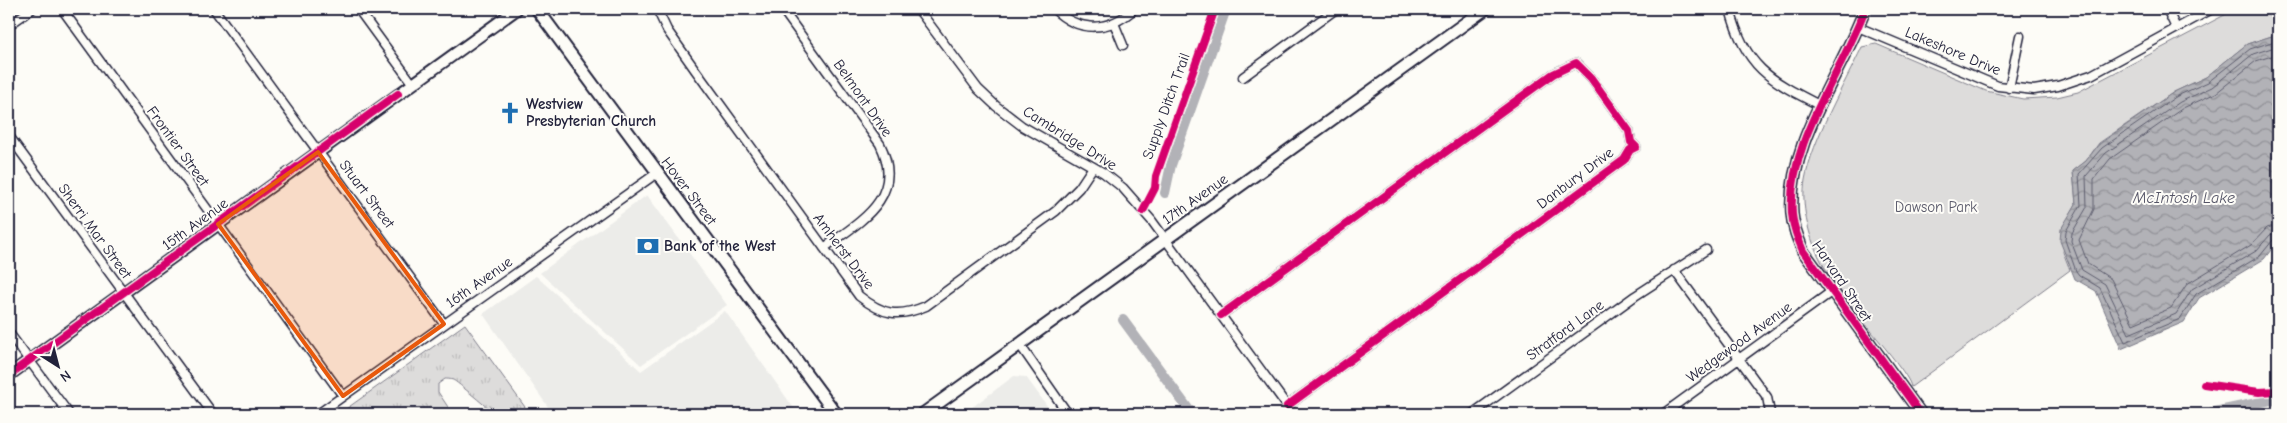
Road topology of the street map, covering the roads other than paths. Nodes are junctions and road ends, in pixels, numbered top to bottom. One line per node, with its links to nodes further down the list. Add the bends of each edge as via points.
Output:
1 (32, 9): 19 (street)
2 (62, 9): 32 (street, Frontier Street)
3 (214, 9): 29 (street, Stuart Street)
4 (358, 9): 25 (street)
5 (517, 9): 25 (street, 15th Avenue)
6 (537, 9): 31 (main road, Hover Street)
7 (656, 9): 34 (street, Amherst Drive, via 667,30)
8 (782, 9): 34 (street, Belmont Drive, via 880,144 888,170 887,185 872,212)
9 (918, 9): 30 (street, Cambridge Drive, via 978,89 996,106 1022,126)
10 (1054, 9): 18 (street, via 1078,25 1095,28)
11 (1134, 9): 18 (street)
12 (1336, 9): 24 (street)
13 (1484, 9): 33 (main road, 17th Avenue)
14 (1730, 9): 27 (street, via 1735,29 1756,66 1777,83)
15 (1865, 9): 20 (street, Harvard Street)
16 (2167, 9): 21 (street)
17 (2212, 9): 21 (street, Lakeshore Drive)
18 (1114, 23): 23 (street)
19 (9, 25)
20 (1858, 27): 26 (street, Lakeshore Drive); 27 (street, Harvard Street)
21 (2176, 28): 26 (street, Lakeshore Drive, via 2086,77 2034,90)
22 (2020, 36): 26 (street, Lakeshore Drive)
23 (1123, 45)
24 (1243, 76)
25 (412, 83): 29 (street, 15th Avenue)
26 (2009, 88)
27 (1821, 106): 38 (street, Harvard Street, via 1798,160 1792,214 1803,251)
28 (9, 136): 37 (street, Sherri Mar Street)
29 (318, 152): 32 (street, 15th Avenue); 40 (street, Stuart Street)
30 (1093, 167): 33 (street, Cambridge Drive, via 1123,188); 34 (street, Amherst Drive, via 1079,188 1056,211 926,306 914,311 892,314 872,306 859,296)
31 (657, 173): 40 (street, 16th Avenue); 52 (main road, Hover Street)
32 (218, 224): 37 (street, 15th Avenue); 46 (street, Frontier Street)
33 (1165, 239): 39 (street, Cambridge Drive); 42 (main road, 17th Avenue)
34 (824, 248)
35 (1706, 250): 36 (street, Stratford Lane)
36 (1674, 270): 43 (street); 56 (street, Stratford Lane)
37 (123, 292): 44 (street, 15th Avenue); 50 (street, Sherri Mar Street)
38 (1831, 292): 43 (street, Wedgewood Avenue); 58 (street, Harvard Street)
39 (1221, 315): 47 (street, Cambridge Drive); 47 (street, Danbury Drive, via 1553,74 1576,63 1591,78 1629,131 1631,142 1636,147 1624,160)
40 (444, 324): 46 (street, 16th Avenue)
41 (9, 333): 44 (street)
42 (1020, 345): 53 (main road, 17th Avenue); 54 (street)
43 (1740, 358): 48 (street, via 1767,397); 57 (street, Wedgewood Avenue)
44 (29, 361): 45 (street, 15th Avenue); 49 (street)
45 (9, 375)
46 (343, 396): 51 (street, 16th Avenue)
47 (1286, 406): 55 (street, Cambridge Drive)
48 (1770, 413)
49 (69, 414)
50 (213, 414)
51 (318, 414)
52 (836, 414)
53 (924, 414)
54 (1068, 414)
55 (1292, 414)
56 (1472, 414)
57 (1663, 414)
58 (1921, 414)

